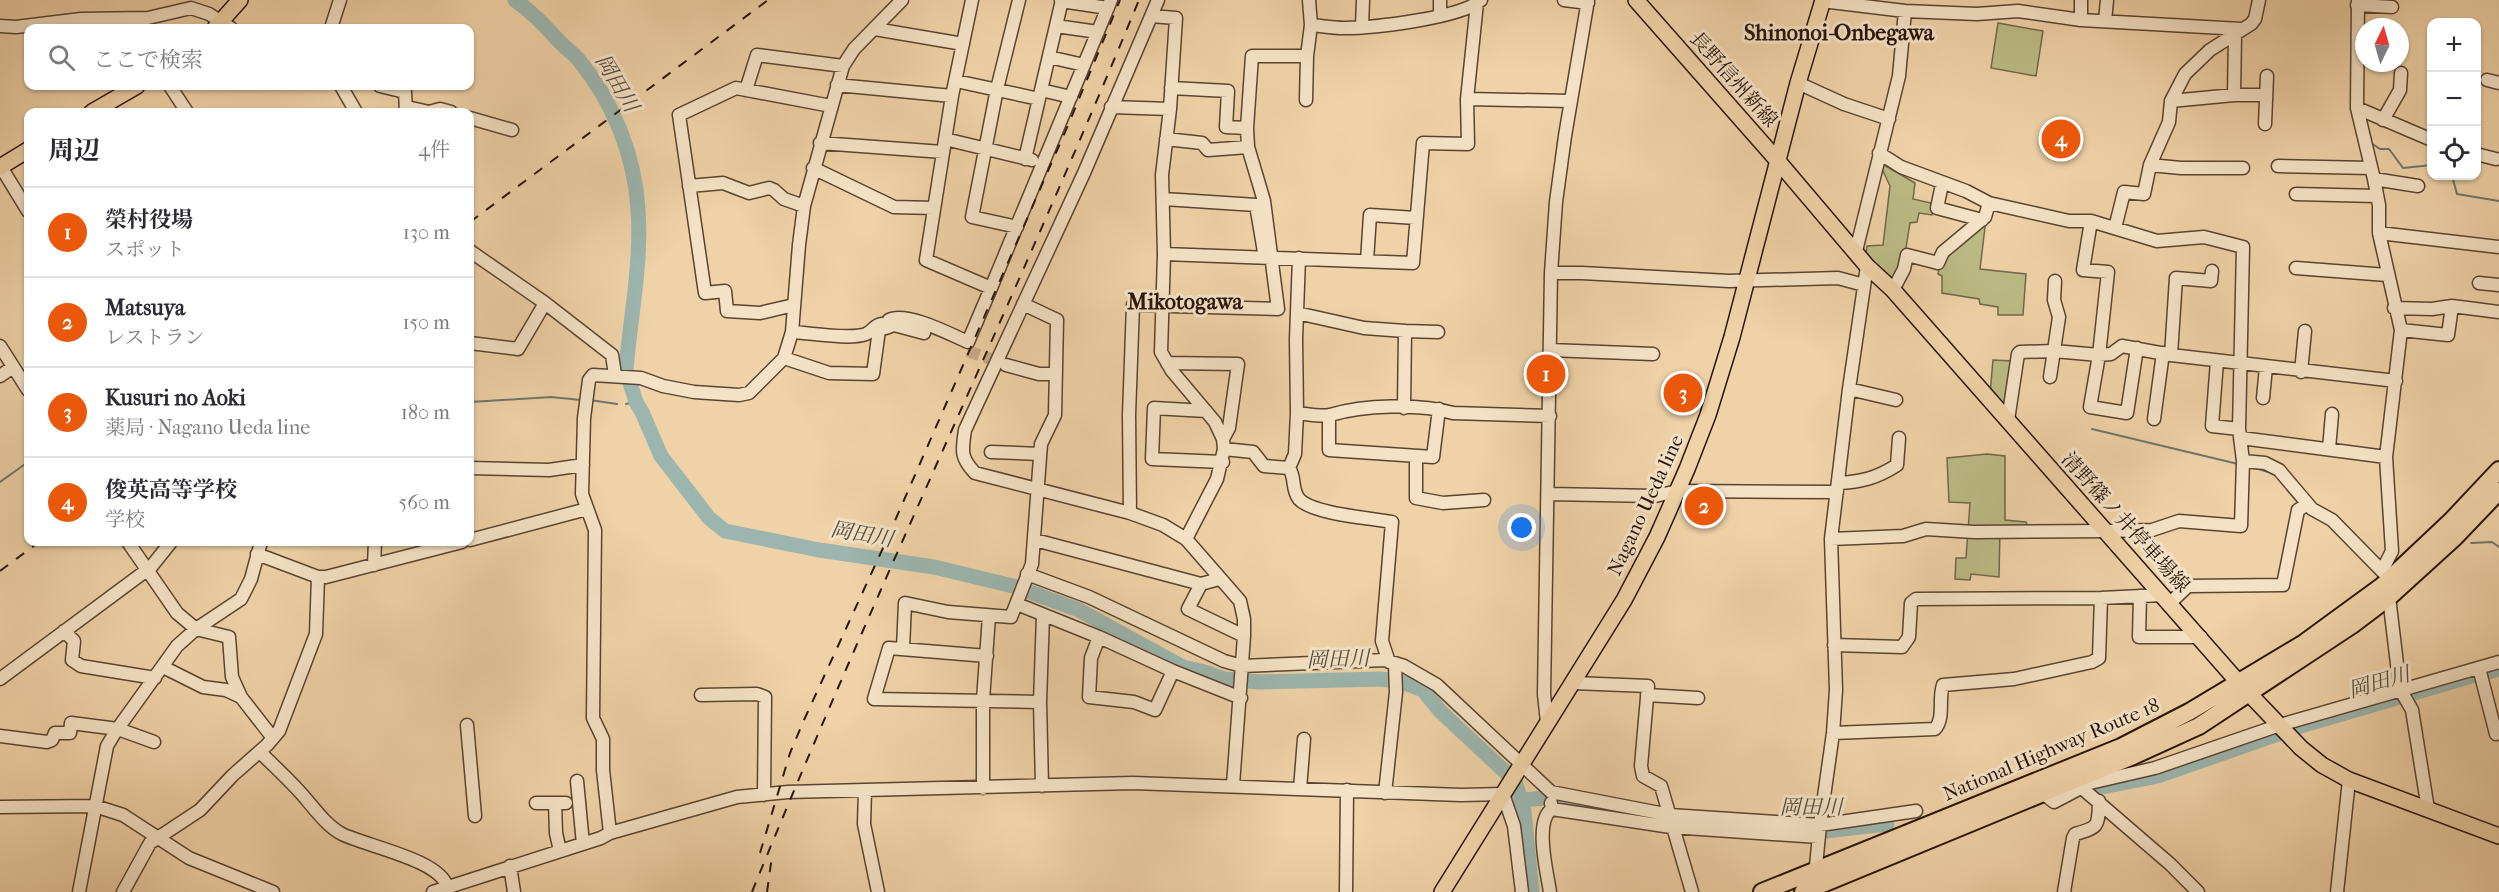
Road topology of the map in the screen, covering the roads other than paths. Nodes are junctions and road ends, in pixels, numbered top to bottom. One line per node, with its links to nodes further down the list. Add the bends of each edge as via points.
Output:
1 (240, 0): 29 (main road)
2 (340, 0): 30 (street)
3 (902, 0): 36 (street)
4 (972, 0): 39 (street)
5 (1019, 0): 50 (street)
6 (1158, 0): 23 (street)
7 (1309, 0): 31 (street)
8 (1363, 0): 35 (street)
9 (1440, 0): 24 (street)
10 (1564, 0): 18 (street)
11 (1636, 0): 90 (main road, 長野信州新線)
12 (1823, 0): 22 (street); 47 (main road, Nagano Ueda line)
13 (2081, 0): 25 (street)
14 (2107, 0): 26 (street)
15 (2259, 0): 38 (street, via 2255,19)
16 (1062, 1): 20 (street); 34 (street)
17 (1479, 2): 24 (street); 61 (street)
18 (1588, 2): 63 (street)
19 (2358, 3): 21 (street); 71 (street)
20 (1110, 4): 37 (street)
21 (2392, 7)
22 (1905, 11): 25 (street, via 2018,11); 74 (street, via 1899,76)
23 (1151, 16): 49 (street, via 1176,18); 66 (street)
24 (1440, 16): 35 (street)
25 (2081, 20): 26 (street)
26 (2105, 21): 38 (street)
27 (40, 24): 28 (street, via 148,18 191,8 209,14)
28 (220, 24)
29 (225, 24)
30 (332, 24)
31 (1311, 25): 35 (street); 40 (street)
32 (0, 26): 33 (street)
33 (24, 26)
34 (1056, 26): 37 (street); 41 (street)
35 (1362, 26)
36 (875, 29): 39 (street); 43 (street)
37 (1098, 32): 42 (street)
38 (2238, 32): 57 (street); 64 (street, via 2188,70)
39 (963, 44): 46 (street)
40 (1307, 56): 62 (street); 77 (street, via 1252,56)
41 (1049, 57): 42 (street); 56 (street)
42 (1084, 65): 60 (street)
43 (843, 66): 48 (street); 55 (street, via 757,55)
44 (2402, 73): 75 (street, via 2400,90)
45 (2267, 76): 59 (street)
46 (956, 81): 50 (street); 58 (street)
47 (1798, 83): 74 (street); 90 (main road, Nagano Ueda line)
48 (837, 85): 58 (street); 65 (street)
49 (1171, 88): 72 (street); 77 (street, via 1228,91 1226,127)
50 (997, 89): 56 (street); 84 (street)
51 (130, 90): 67 (main road)
52 (173, 90): 68 (street)
53 (343, 90): 69 (street)
54 (397, 90): 70 (street, via 405,92)
55 (746, 90): 65 (street); 98 (street, via 736,88 679,115)
56 (1040, 94): 60 (street); 88 (street)
57 (2234, 94): 59 (street); 64 (street)
58 (952, 96): 82 (street)
59 (2266, 96): 76 (street)
60 (1071, 97): 91 (street)
61 (1467, 99): 63 (street); 108 (street, via 1468,144 1423,143)
62 (1306, 100)
63 (1570, 101): 124 (street)
64 (2171, 101): 92 (street, via 2169,122)
65 (831, 106): 81 (street)
66 (1111, 107): 72 (street); 134 (street)
67 (99, 108)
68 (184, 108)
69 (354, 108)
70 (407, 108)
71 (2356, 108): 75 (street); 97 (street)
72 (1170, 109): 80 (street)
73 (474, 119): 78 (street)
74 (1889, 119): 86 (street)
75 (2383, 120): 79 (street)
76 (2265, 124)
77 (1247, 128): 83 (street)
78 (512, 129)
79 (2427, 138)
80 (1166, 139): 83 (street, via 1202,143 1208,150); 103 (street)
81 (820, 143): 82 (street); 95 (street)
82 (944, 145): 84 (street); 107 (street)
83 (1248, 147): 118 (street, via 1262,194)
84 (985, 148): 88 (street); 111 (street, via 972,217)
85 (24, 152): 94 (main road)
86 (1878, 153): 104 (street, via 1901,167); 115 (street)
87 (2481, 155): 89 (street)
88 (1025, 159): 91 (street)
89 (2496, 159)
90 (1777, 160): 115 (main road, 清野篠ノ井停車場線); 126 (main road, Nagano Ueda line)
91 (1043, 164): 111 (street)
92 (2150, 165): 96 (street); 112 (street, via 2144,194 2124,192)
93 (2278, 166): 97 (street)
94 (0, 167): 105 (street)
95 (813, 168): 106 (street); 107 (street, via 894,207)
96 (2243, 168)
97 (2373, 174): 99 (street); 102 (street)
98 (689, 186): 106 (street, via 723,183 749,193 769,188); 135 (street, via 705,293 725,291 727,311 760,313)
99 (2418, 186)
100 (1941, 189): 109 (street, via 1937,208)
101 (2296, 194): 102 (street)
102 (2377, 196): 113 (street)
103 (1164, 199): 117 (street); 118 (street, via 1256,205)
104 (1989, 203): 109 (street); 110 (street, via 2068,221)
105 (24, 205)
106 (804, 206): 135 (street)
107 (934, 208): 131 (street, via 926,260)
108 (1416, 218): 120 (street, via 1413,263); 120 (street, via 1370,215)
109 (1982, 220): 132 (street, via 1943,252 1938,263 1907,255)
110 (2091, 221): 112 (street); 155 (street, via 2083,270 2108,272)
111 (1017, 227): 131 (street)
112 (2115, 228): 159 (street, via 2157,241 2204,237 2243,247)
113 (2379, 233): 114 (street); 125 (street)
114 (2499, 247)
115 (1856, 251): 121 (main road, 清野篠ノ井停車場線)
116 (474, 254): 133 (street)
117 (1164, 254): 118 (street); 136 (street)
118 (1269, 257): 119 (street); 136 (street, via 1278,309)
119 (1299, 258): 120 (street); 140 (street)
120 (1367, 261)
121 (1867, 266): 129 (street); 132 (main road, 清野篠ノ井停車場線)
122 (2295, 268): 125 (street)
123 (2212, 271): 154 (street, via 2211,281 2176,278)
124 (1551, 273): 126 (street); 150 (street)
125 (2387, 275): 138 (street)
126 (1747, 279): 129 (street, via 1838,278); 197 (main road, Nagano Ueda line, via 1711,404)
127 (2055, 281): 152 (street, via 2054,300 2059,317)
128 (2479, 284): 130 (street)
129 (1864, 285): 170 (street)
130 (2499, 285)
131 (991, 288): 141 (street, via 968,342 910,319 895,317)
132 (1893, 291): 181 (main road, 清野篠ノ井停車場線)
133 (545, 303): 147 (street, via 518,349); 165 (street, via 612,355)
134 (1023, 304): 164 (street, via 1057,320); 196 (street, via 965,430 962,451 965,462 975,472)
135 (794, 305): 145 (street)
136 (1161, 306): 158 (street, via 1161,352); 203 (street, via 1133,305)
137 (2452, 306): 138 (street); 139 (street); 142 (street, via 2448,335)
138 (2394, 308): 142 (street)
139 (2499, 312)
140 (1298, 314): 143 (street, via 1364,328); 176 (street)
141 (884, 329): 145 (street, via 878,324 866,335 839,336); 151 (street, via 894,325 913,328); 156 (street, via 873,374 829,373)
142 (2401, 330): 168 (street)
143 (1405, 331): 146 (street); 173 (street)
144 (2305, 331): 163 (street)
145 (792, 332): 156 (street)
146 (1438, 332)
147 (474, 344)
148 (0, 346): 161 (street)
149 (2137, 348): 154 (street); 155 (street, via 2121,346 2111,354); 155 (street, via 2127,413 2090,407)
150 (1550, 350): 153 (street); 179 (street)
151 (969, 351)
152 (2054, 351): 155 (street); 167 (street); 181 (street, via 2018,354)
153 (1653, 354)
154 (2167, 354): 157 (street); 180 (street)
155 (2099, 355)
156 (784, 358): 165 (street, via 749,393 739,396 694,392)
157 (2217, 361): 159 (street); 182 (street, via 2212,426)
158 (1167, 363): 175 (street); 185 (street, via 1238,364)
159 (2240, 363): 162 (street); 182 (street)
160 (1006, 365): 164 (street, via 1039,374)
161 (13, 367): 166 (street); 169 (street)
162 (2266, 367): 163 (street); 171 (street)
163 (2301, 372): 168 (street)
164 (1056, 374): 187 (street, via 1055,415)
165 (615, 375): 191 (street, via 593,375 589,380)
166 (0, 376)
167 (2050, 377)
168 (2396, 381): 189 (street)
169 (24, 384)
170 (1848, 389): 172 (street); 195 (street)
171 (2263, 398)
172 (1896, 400)
173 (1404, 408): 174 (street); 178 (street, via 1336,411)
174 (1439, 409): 179 (street); 188 (street, via 1433,457)
175 (1206, 411): 185 (street, via 1215,422); 185 (street, via 1154,408 1152,459)
176 (1297, 413): 178 (street); 193 (street, via 1295,454)
177 (2332, 414): 184 (street)
178 (1329, 415): 188 (street, via 1329,450)
179 (1550, 417): 199 (street)
180 (2154, 419)
181 (2008, 420): 204 (main road, 清野篠ノ井停車場線)
182 (2240, 433): 184 (street); 190 (street)
183 (1899, 438): 195 (street, via 1897,465 1884,474)
184 (2329, 449): 189 (street)
185 (1223, 450): 193 (street, via 1253,452 1264,465); 206 (street, via 1208,500)
186 (992, 452): 187 (street)
187 (1040, 454): 196 (street)
188 (1416, 456): 200 (street, via 1416,498)
189 (2386, 457): 217 (street, via 2392,551)
190 (2243, 461): 201 (street, via 2265,463 2279,470); 204 (street, via 2241,526 2179,521 2152,530)
191 (583, 465): 192 (street, via 549,470); 202 (street, via 582,494)
192 (474, 468)
193 (1289, 468): 238 (street, via 1300,501 1318,509 1392,522 1382,641)
194 (2499, 470): 217 (highway, National Highway Route 18, via 2452,520)
195 (1837, 488): 197 (street); 207 (street)
196 (1038, 490): 203 (street); 208 (street)
197 (1678, 491): 199 (street, via 1655,496); 245 (main road, Nagano Ueda line, via 1624,600)
198 (2499, 491): 223 (highway, National Highway Route 18)
199 (1548, 494): 255 (street)
200 (1484, 501)
201 (2308, 504): 217 (street, via 2331,520); 225 (street, via 2298,510 2283,585 2188,586)
202 (587, 509): 205 (street); 290 (street, via 595,530 593,718 603,739)
203 (1130, 513): 206 (street, via 1163,525)
204 (2106, 531): 207 (street, via 1926,529 1903,536); 225 (main road, 清野篠ノ井停車場線)
205 (474, 539)
206 (1186, 539): 220 (street)
207 (1831, 539): 234 (street)
208 (1035, 540): 218 (street); 221 (street)
209 (131, 546): 216 (street)
210 (168, 546): 216 (street)
211 (260, 546): 214 (street)
212 (375, 546): 215 (street)
213 (446, 546): 215 (street)
214 (257, 554): 219 (street); 229 (street, via 241,599)
215 (374, 564): 219 (street)
216 (147, 570): 229 (street, via 177,613); 230 (street)
217 (2386, 575): 246 (highway, National Highway Route 18)
218 (1027, 576): 226 (street); 240 (street, via 1089,597)
219 (318, 577): 262 (street, via 316,634)
220 (1219, 579): 221 (street); 231 (street, via 1239,601)
221 (1201, 584): 231 (street, via 1188,609)
222 (2140, 596): 224 (street); 225 (street); 233 (street, via 2139,637)
223 (2389, 597): 246 (highway, National Highway Route 18, via 2352,626); 247 (street)
224 (2101, 598): 234 (street, via 1916,599 1911,603 1909,637 1902,647); 259 (street, via 2099,658 2092,662 2014,679 1943,685 1941,722 1935,729)
225 (2166, 599): 233 (main road, 清野篠ノ井停車場線)
226 (1017, 603): 227 (street, via 1011,617); 228 (street)
227 (989, 615): 235 (street, via 905,603); 236 (street)
228 (1043, 615): 232 (street); 254 (street)
229 (196, 628): 239 (street); 251 (street, via 230,637 232,677)
230 (64, 631): 243 (street, via 74,641 72,660 81,666); 244 (street)
231 (1244, 636): 240 (street)
232 (1099, 637): 242 (street); 242 (street, via 1091,658 1089,697 1134,702 1155,710)
233 (2201, 637): 246 (main road, 清野篠ノ井停車場線)
234 (1834, 645): 259 (street)
235 (903, 649): 236 (street); 253 (street, via 889,648 874,699)
236 (987, 656): 253 (street)
237 (2499, 662): 241 (street)
238 (1392, 663): 240 (street, via 1385,660); 266 (street, via 1437,685); 276 (street, via 1396,692)
239 (163, 667): 243 (street); 251 (street, via 203,687)
240 (1242, 668): 249 (street)
241 (2478, 668): 247 (street); 260 (street)
242 (1173, 671): 249 (street)
243 (155, 678): 258 (street)
244 (0, 679)
245 (1574, 682): 250 (street, via 1648,686); 255 (main road, Nagano Ueda line)
246 (2245, 688): 257 (main road, 清野篠ノ井停車場線); 277 (highway, National Highway Route 18, via 2199,726); 296 (highway, National Highway Route 18, via 2121,747)
247 (2404, 694): 257 (street); 285 (street, via 2412,710)
248 (701, 695): 279 (street, via 765,697)
249 (1241, 695): 269 (street)
250 (1647, 695): 252 (street); 288 (street, via 1641,766 1643,776 1661,786)
251 (241, 697): 262 (street)
252 (1698, 698)
253 (983, 699): 254 (street); 271 (street)
254 (1040, 702): 270 (street)
255 (1547, 722): 266 (main road, Nagano Ueda line)
256 (467, 725): 287 (street)
257 (2280, 725): 267 (main road, 清野篠ノ井停車場線, via 2322,765); 273 (street, via 2155,768 2090,783)
258 (117, 729): 261 (street, via 71,723 70,733 55,733 48,742); 264 (street); 283 (street, via 104,758)
259 (1833, 733): 289 (street)
260 (2496, 734)
261 (0, 736)
262 (273, 738): 265 (street)
263 (1304, 739): 272 (street)
264 (154, 742)
265 (260, 752): 292 (street, via 200,810); 297 (street, via 341,833 436,871)
266 (1521, 765): 278 (main road, Nagano Ueda line); 280 (street)
267 (2349, 780): 285 (main road, 清野篠ノ井停車場線); 313 (street)
268 (577, 781): 293 (street)
269 (1233, 785): 270 (street); 272 (street)
270 (1042, 786): 271 (street)
271 (983, 788): 274 (street)
272 (1300, 789): 275 (street)
273 (2083, 789): 277 (street, via 2054,802); 281 (street)
274 (865, 790): 279 (street); 304 (street, via 864,824)
275 (1347, 790): 276 (street); 305 (street)
276 (1385, 793): 278 (street)
277 (2043, 793): 298 (highway, National Highway Route 18)
278 (1503, 794): 306 (main road, Nagano Ueda line); 307 (street, via 1514,826)
279 (764, 795): 290 (street, via 737,797)
280 (1551, 800): 288 (street); 308 (street, via 1542,827)
281 (2099, 801): 311 (street, via 2098,824 2073,838); 312 (street)
282 (536, 803): 294 (street, via 560,803 556,833)
283 (95, 806): 284 (street); 292 (street, via 123,815); 299 (street)
284 (0, 807)
285 (2428, 809): 291 (main road, 清野篠ノ井停車場線)
286 (1916, 811): 289 (street)
287 (475, 816)
288 (1671, 821): 289 (street); 309 (street)
289 (1819, 832): 296 (street)
290 (610, 833): 293 (street)
291 (2499, 836)
292 (160, 838): 300 (street, via 142,853); 301 (street, via 189,858)
293 (583, 844): 294 (street)
294 (560, 851): 295 (street)
295 (510, 866): 297 (street); 303 (street)
296 (1815, 870): 298 (street); 310 (highway, National Highway Route 18)
297 (447, 887): 302 (street)
298 (1810, 891)
299 (79, 892)
300 (123, 892)
301 (273, 892)
302 (433, 892)
303 (514, 892)
304 (878, 892)
305 (1346, 892)
306 (1442, 892)
307 (1522, 892)
308 (1550, 892)
309 (1692, 892)
310 (1762, 892)
311 (2064, 892)
312 (2198, 892)
313 (2337, 892)

